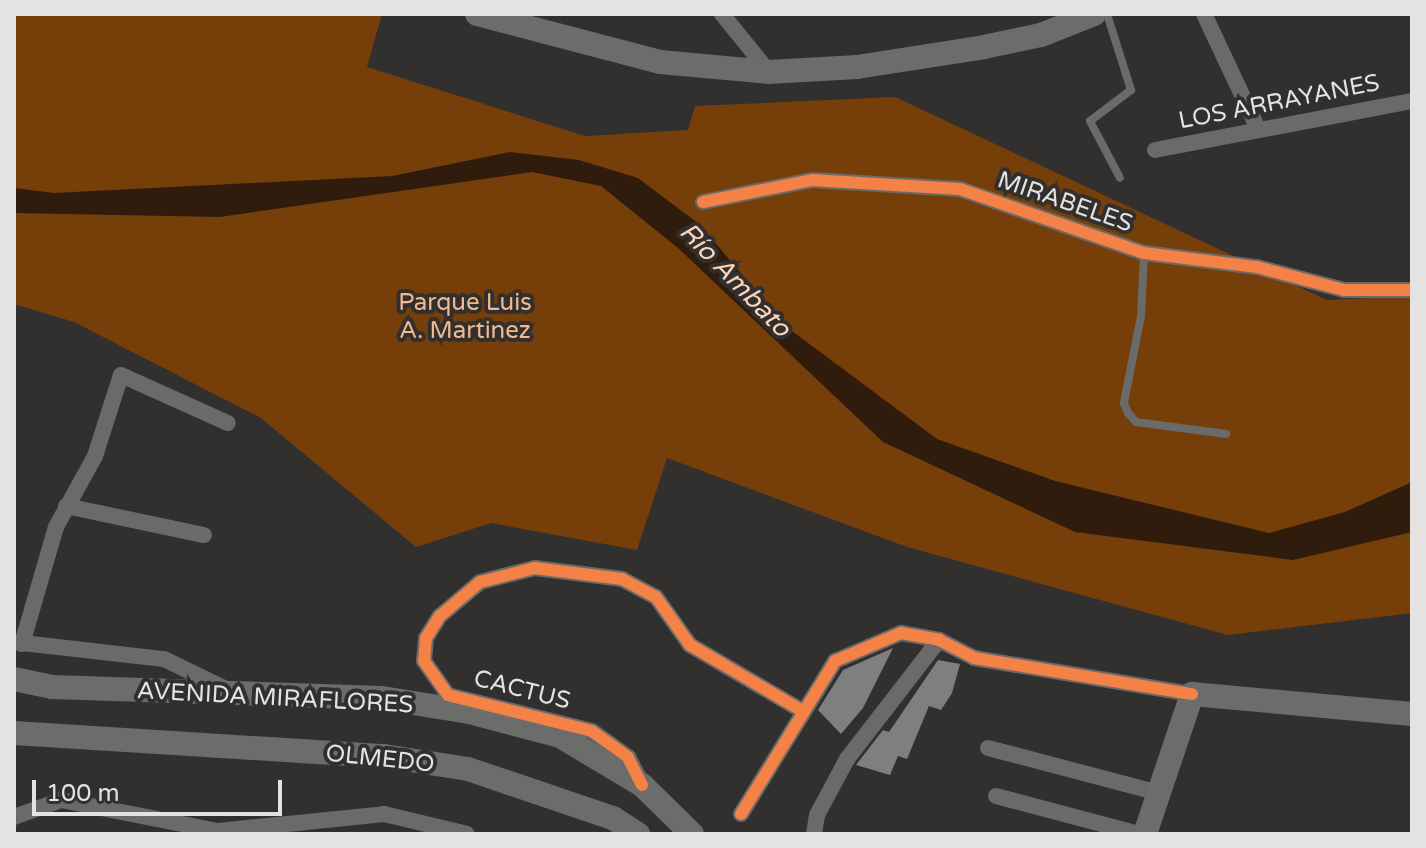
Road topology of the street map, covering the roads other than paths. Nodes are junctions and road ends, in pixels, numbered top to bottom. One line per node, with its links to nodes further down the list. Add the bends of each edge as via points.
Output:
1 (477, 14): 6 (main road, via 660,62)
2 (722, 14): 6 (street)
3 (1094, 14): 6 (main road, via 1041,35 984,47 857,67)
4 (1107, 14): 10 (lane, via 1131,90 1129,97 1092,114 1090,121)
5 (1204, 14): 8 (street)
6 (769, 72)
7 (1412, 101): 8 (street, LOS ARRAYANES)
8 (1258, 129): 9 (street, LOS ARRAYANES)
9 (1155, 150)
10 (1120, 178)
11 (703, 202): 12 (street, MIRABELES, via 812,180 960,189)
12 (1144, 253): 13 (street, MIRABELES, via 1257,267 1344,290); 15 (lane, via 1141,316 1124,403 1128,413 1136,422)
13 (1412, 290)
14 (228, 423): 16 (street, via 124,373 95,456)
15 (1226, 434)
16 (66, 506): 17 (street); 19 (street)
17 (204, 535)
18 (939, 640): 22 (street, via 974,658); 23 (street, via 901,633 848,651); 35 (street, via 847,759 817,815)
19 (18, 643): 21 (street, via 164,659)
20 (14, 679): 21 (main road, AVENIDA MIRAFLORES, via 52,687)
21 (233, 693): 27 (main road, AVENIDA MIRAFLORES, via 382,698 469,712 560,736)
22 (1192, 694): 24 (main road); 28 (main road)
23 (801, 710): 27 (street, CACTUS, via 690,645 656,597 622,579 535,568 480,582 440,616 426,638 424,661 448,695 592,731 628,757); 30 (street)
24 (1412, 714)
25 (14, 733): 33 (main road, OLMEDO, via 384,756 468,769 613,818)
26 (988, 748): 28 (street)
27 (642, 785): 34 (main road, AVENIDA MIRAFLORES)
28 (1159, 793): 37 (main road)
29 (996, 796): 36 (street)
30 (741, 814)
31 (14, 817): 32 (street, via 61,800 218,831 384,814)
32 (467, 834)
33 (638, 834)
34 (692, 834)
35 (814, 834)
36 (1139, 834)
37 (1145, 834)

